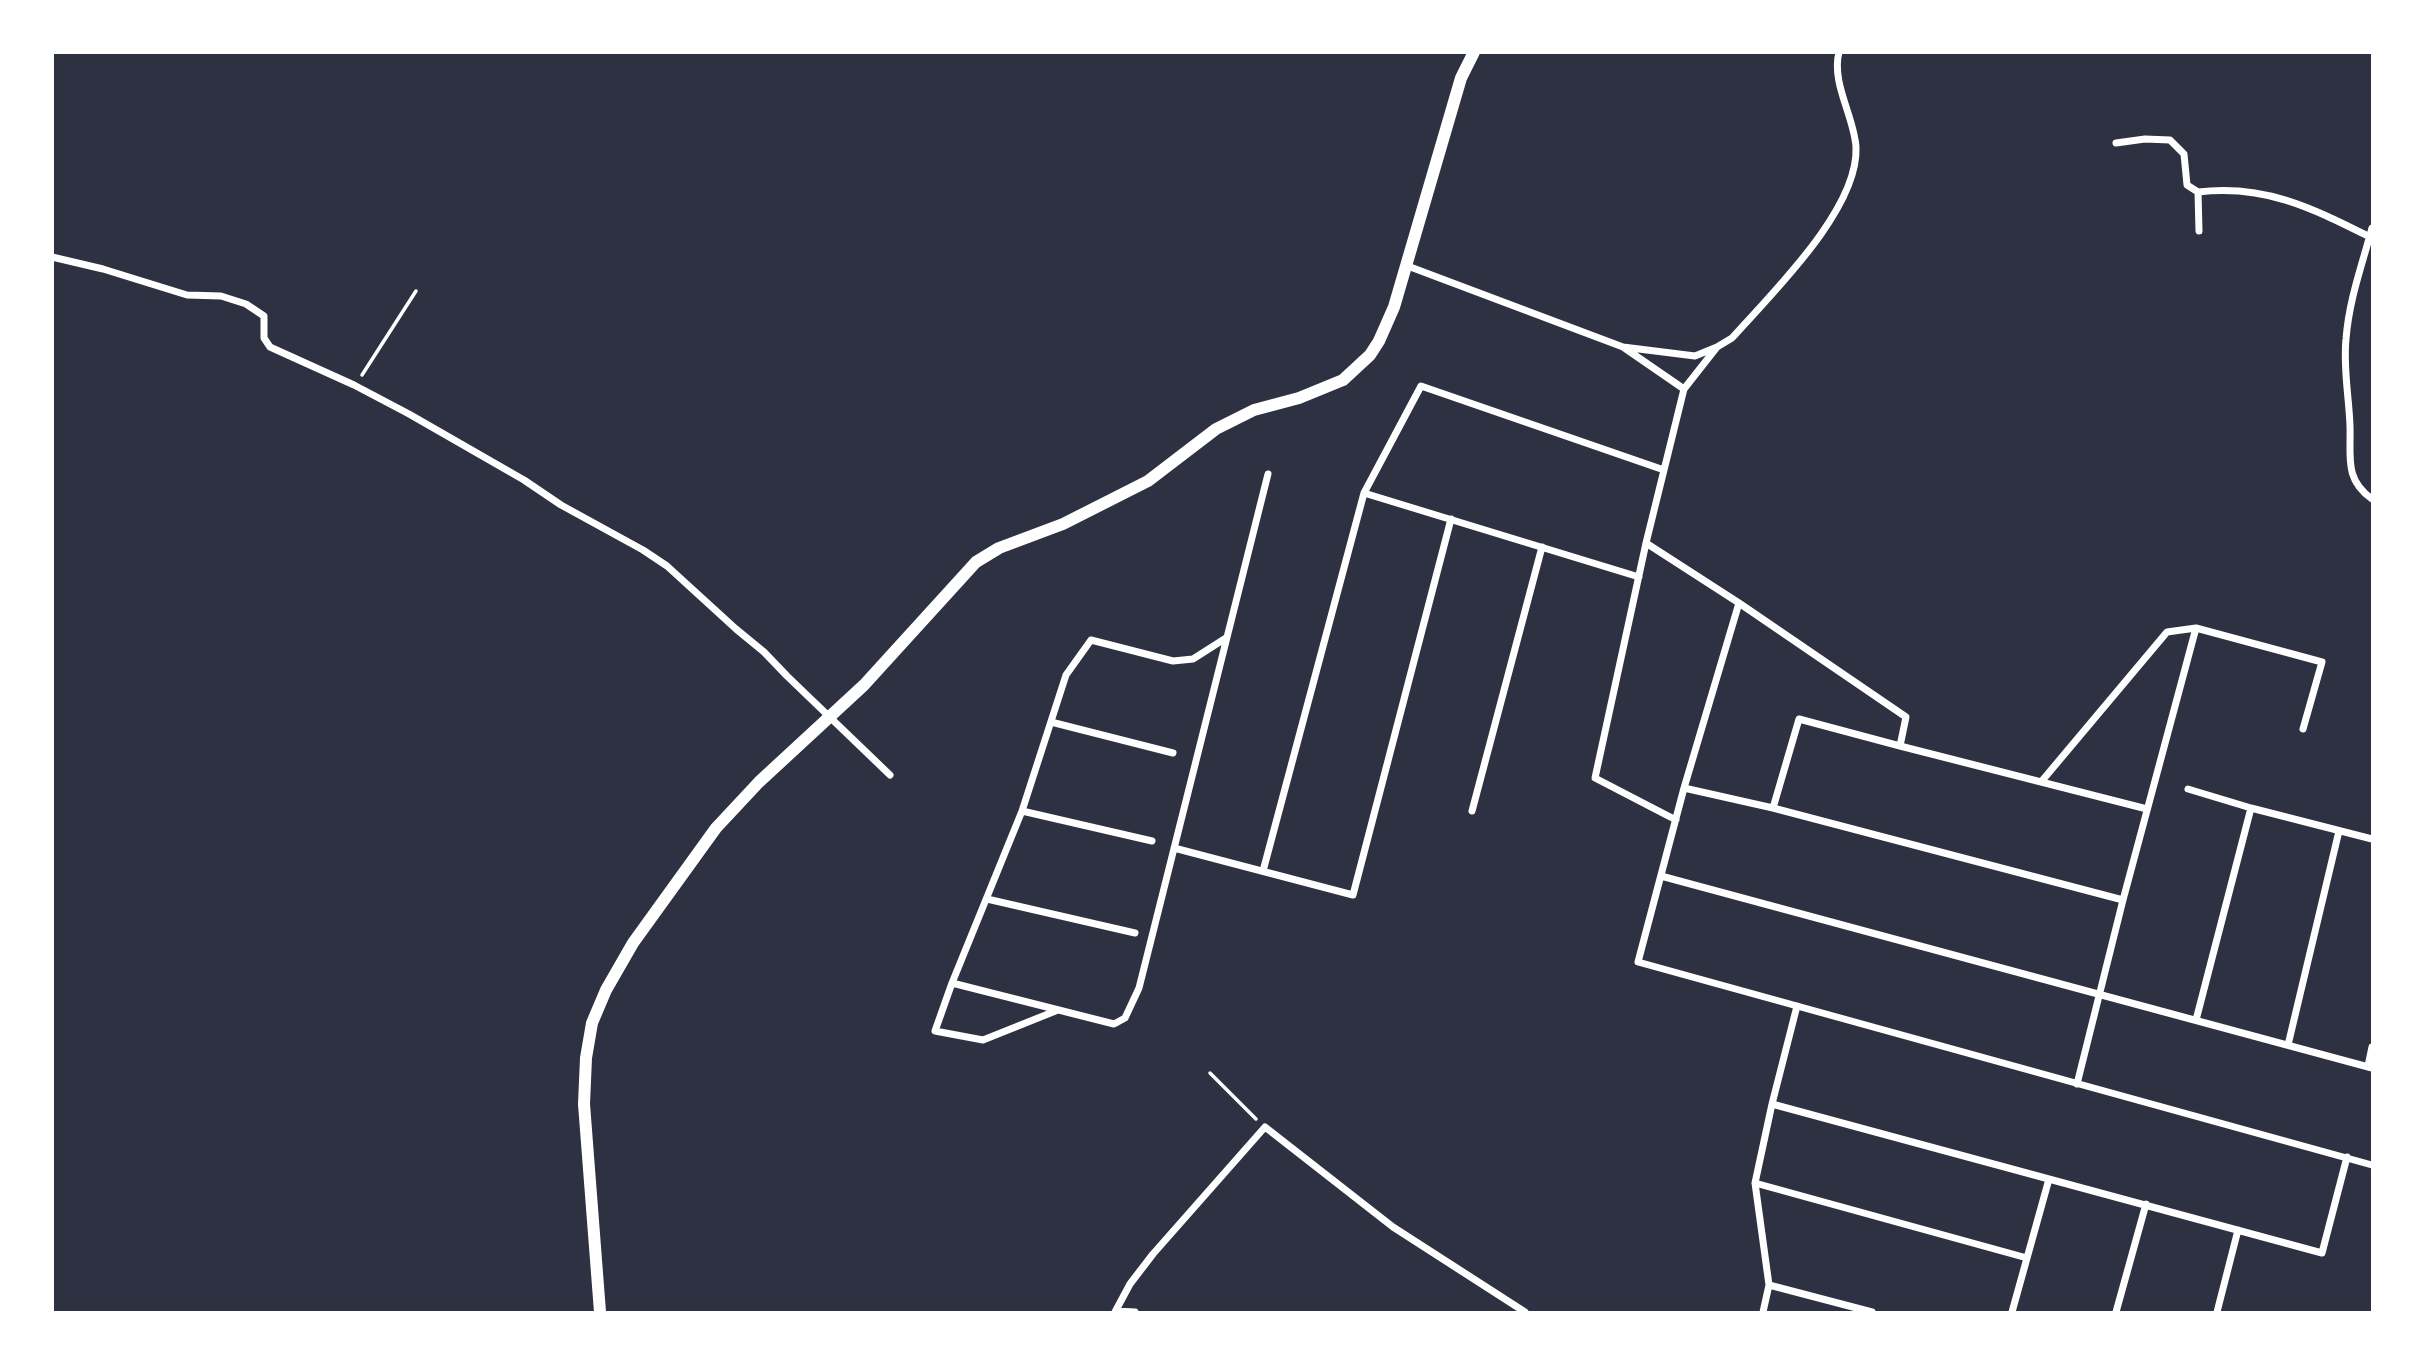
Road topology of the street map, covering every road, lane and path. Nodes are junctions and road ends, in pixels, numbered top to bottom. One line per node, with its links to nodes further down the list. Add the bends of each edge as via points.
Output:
1 (1475, 52): 8 (street, via 1461,78)
2 (1839, 52): 11 (street, via 1837,74 1855,143 1853,176 1813,246 1732,338)
3 (2116, 143): 4 (street, via 2170,140 2184,154 2187,185)
4 (2198, 192): 5 (street); 6 (street, via 2227,189 2282,199)
5 (2199, 231)
6 (2371, 232): 17 (street, via 2351,303 2345,366 2350,464 2354,481)
7 (52, 257): 12 (street, via 187,295 221,296 246,304 264,316 264,338 270,347)
8 (1405, 265): 10 (street); 25 (street, via 1379,341 1343,380 1254,410 1216,429 1148,481 976,562)
9 (416, 291): 12 (path)
10 (1623, 347): 11 (street, via 1695,356); 13 (street)
11 (1717, 347): 13 (street)
12 (354, 385): 25 (street, via 667,566)
13 (1684, 389): 14 (street)
14 (1664, 470): 16 (street, via 1421,386); 19 (street)
15 (1268, 474): 24 (street)
16 (1364, 493): 18 (street); 44 (street)
17 (2372, 499)
18 (1451, 519): 20 (street); 44 (street, via 1353,895)
19 (1646, 543): 21 (street); 22 (street)
20 (1542, 547): 21 (street); 38 (street)
21 (1639, 577): 39 (street, via 1595,778)
22 (1739, 603): 28 (street, via 1906,717); 32 (street)
23 (2196, 628): 27 (street, via 2322,662); 31 (street, via 2167,632); 36 (street)
24 (1227, 637): 26 (street, via 1193,659 1173,661 1091,640 1066,676); 43 (street)
25 (830, 717): 30 (street); 69 (street, via 716,828 633,943 592,1023 584,1104)
26 (1051, 722): 29 (street); 37 (street)
27 (2303, 729)
28 (1900, 746): 31 (street); 34 (street, via 1798,719)
29 (1173, 753)
30 (890, 775)
31 (2041, 782): 36 (street)
32 (1684, 788): 34 (street); 39 (street)
33 (2188, 789): 35 (street)
34 (1773, 808): 47 (street)
35 (2251, 808): 40 (street); 53 (street)
36 (2147, 809): 47 (street)
37 (1022, 811): 42 (street); 46 (street)
38 (1472, 811)
39 (1676, 820): 45 (street)
40 (2339, 831): 41 (street); 54 (street)
41 (2372, 839)
42 (1152, 841)
43 (1174, 848): 44 (street); 52 (street, via 1139,988 1125,1018 1114,1024)
44 (1264, 871)
45 (1661, 876): 50 (street); 51 (street, via 1639,962)
46 (987, 899): 48 (street); 49 (street)
47 (2123, 900): 50 (street)
48 (1135, 933)
49 (952, 983): 52 (street); 52 (street, via 935,1031 984,1040)
50 (2099, 994): 53 (street); 58 (street)
51 (1797, 1006): 58 (street); 59 (street)
52 (1058, 1010)
53 (2196, 1020): 54 (street)
54 (2288, 1045): 56 (street)
55 (2372, 1047): 56 (street)
56 (2370, 1067)
57 (1210, 1073): 60 (path)
58 (2077, 1084): 61 (street)
59 (1772, 1104): 63 (street); 64 (street)
60 (1265, 1128): 70 (street, via 1153,1255); 72 (street, via 1392,1227)
61 (2347, 1157): 62 (street); 66 (street, via 2322,1253)
62 (2372, 1165)
63 (2049, 1178): 65 (street); 67 (street)
64 (1755, 1183): 67 (street); 68 (street)
65 (2146, 1204): 66 (street); 76 (street)
66 (2238, 1230): 77 (street)
67 (2027, 1258): 75 (street)
68 (1769, 1285): 73 (street); 74 (street)
69 (600, 1312)
70 (1115, 1312): 71 (street)
71 (1135, 1312)
72 (1525, 1312)
73 (1763, 1312)
74 (1872, 1312)
75 (2012, 1312)
76 (2116, 1312)
77 (2217, 1312)

